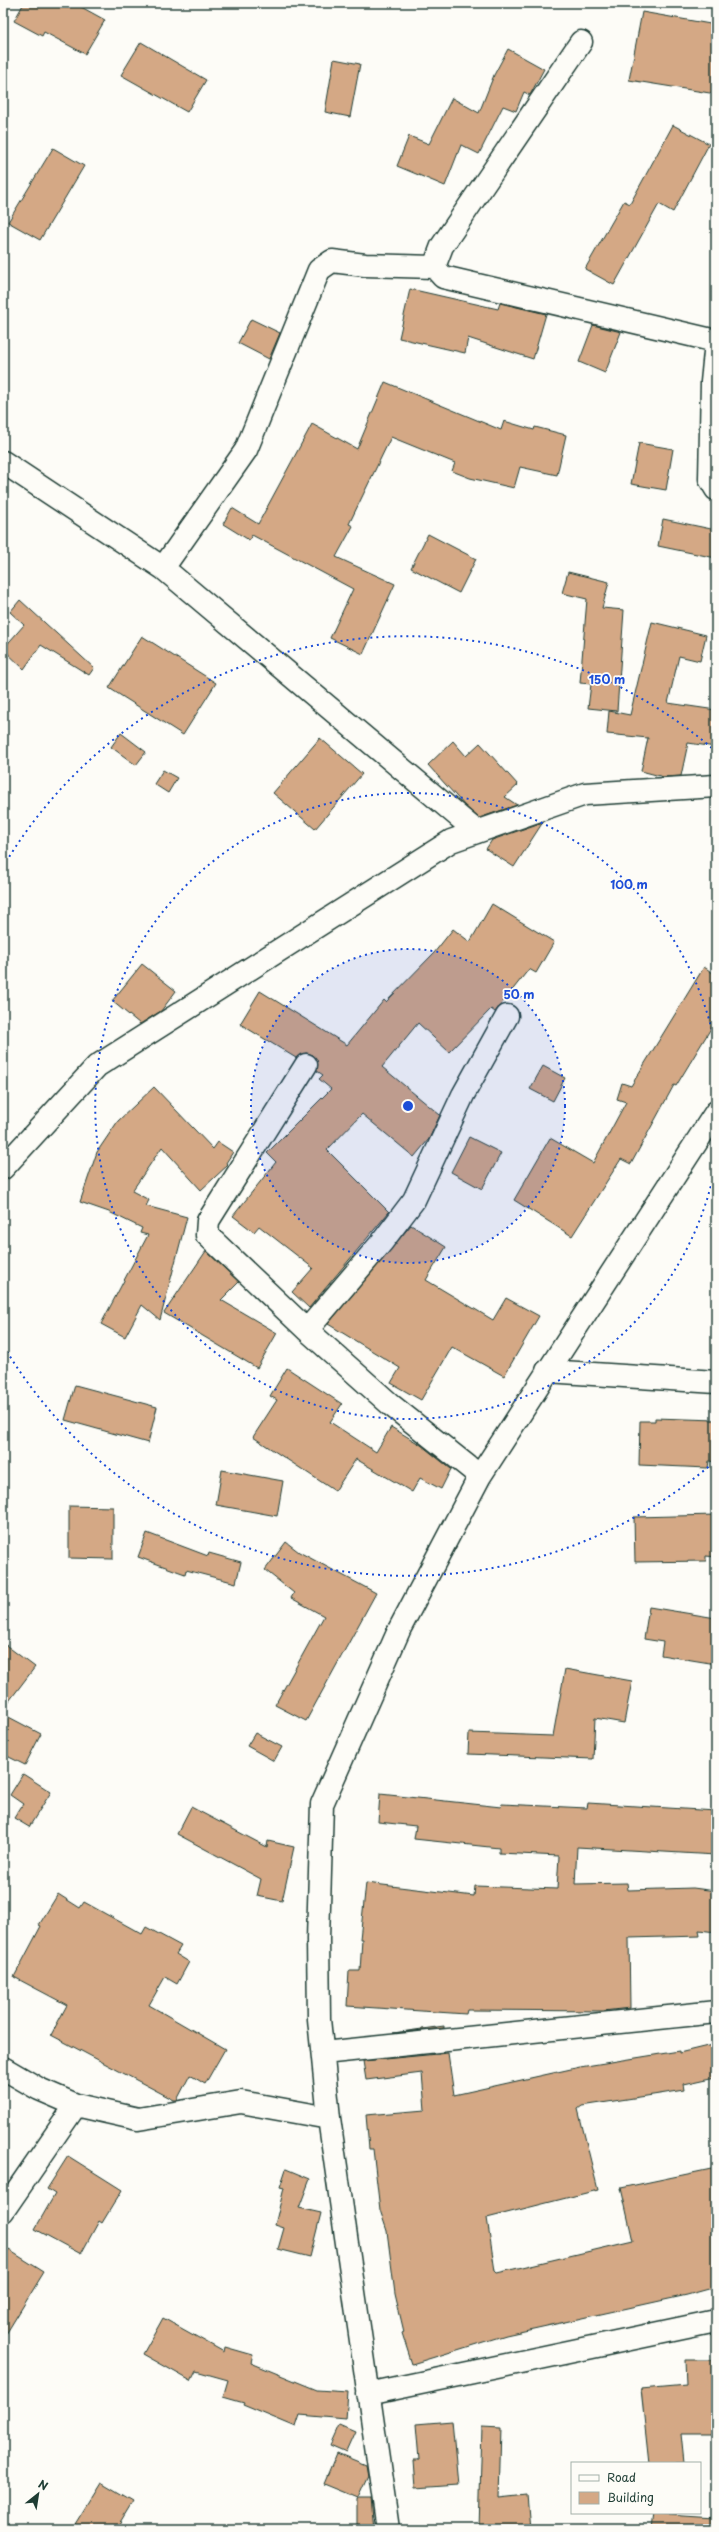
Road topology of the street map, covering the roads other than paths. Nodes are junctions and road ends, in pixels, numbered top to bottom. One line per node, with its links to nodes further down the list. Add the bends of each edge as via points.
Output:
1 (581, 42): 2 (street, via 442,246)
2 (434, 267): 3 (street, via 443,278); 6 (street, via 365,265 332,261 319,270 246,450)
3 (716, 341): 5 (street, via 712,382 710,479)
4 (3, 462): 6 (street)
5 (716, 489)
6 (163, 568): 8 (street)
7 (716, 786): 8 (street, via 585,794)
8 (477, 832): 12 (street, via 451,841 97,1066)
9 (507, 1016): 13 (street, via 464,1095 414,1200)
10 (306, 1065): 13 (street, via 208,1221 207,1235)
11 (716, 1112): 14 (street)
12 (3, 1168)
13 (307, 1330): 16 (street, via 392,1406)
14 (547, 1371): 15 (street); 16 (street)
15 (716, 1382)
16 (480, 1476): 18 (street, via 400,1628 322,1804 318,1939 319,2019)
17 (716, 2012): 18 (street)
18 (323, 2053): 21 (street)
19 (3, 2068): 20 (street, via 39,2089)
20 (76, 2105): 21 (street, via 138,2118 241,2102); 22 (street)
21 (329, 2118): 24 (street)
22 (3, 2211)
23 (716, 2321): 24 (street)
24 (368, 2394): 25 (street)
25 (388, 2529)

